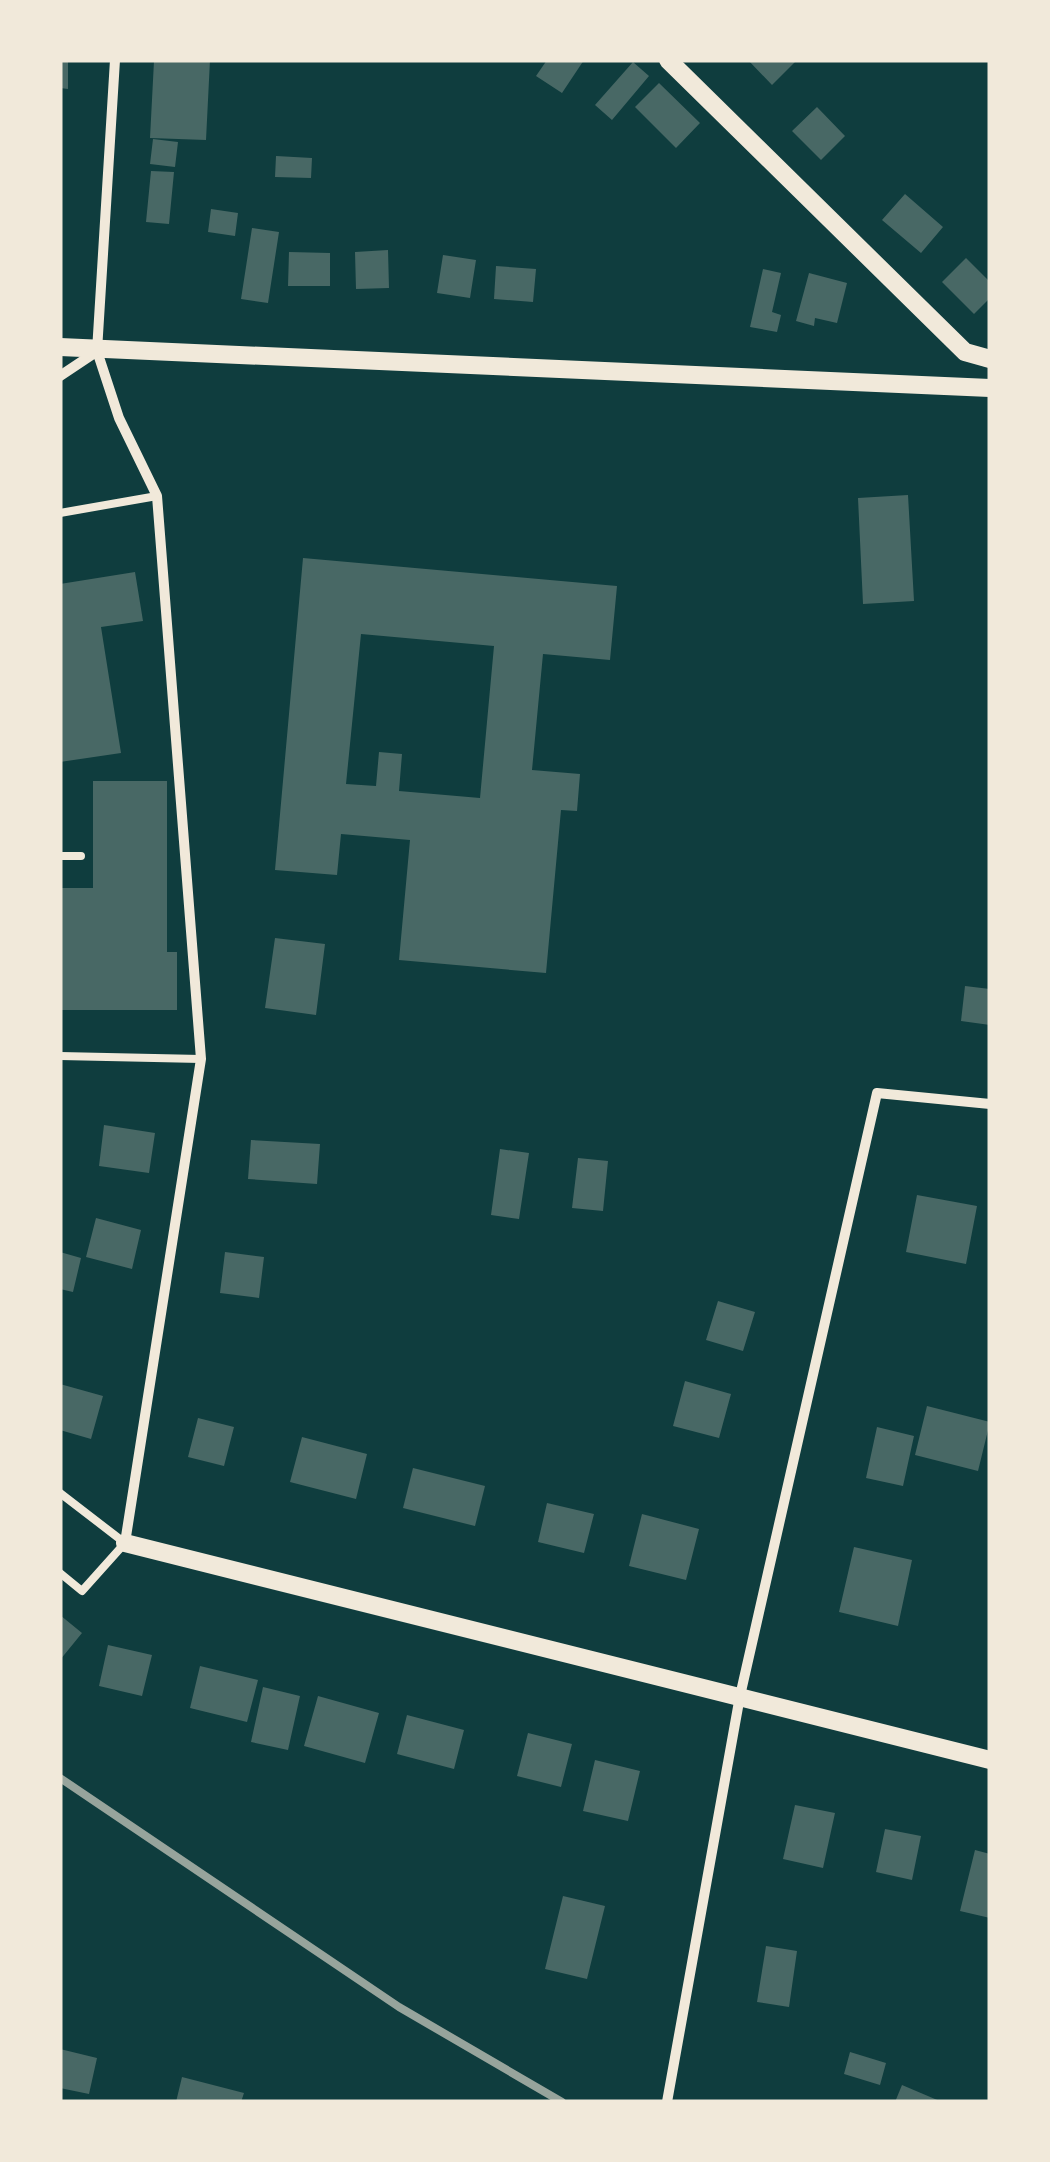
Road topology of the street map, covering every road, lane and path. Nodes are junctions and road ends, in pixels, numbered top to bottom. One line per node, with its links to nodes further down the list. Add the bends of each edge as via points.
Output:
1 (115, 60): 4 (street)
2 (668, 60): 5 (street, via 964,352)
3 (60, 347): 4 (street)
4 (97, 351): 6 (street); 7 (street); 8 (street, via 118,418)
5 (990, 360)
6 (60, 376)
7 (990, 388)
8 (157, 496): 9 (lane); 13 (street)
9 (60, 512)
10 (60, 856): 11 (lane)
11 (81, 856)
12 (60, 1056): 13 (lane)
13 (201, 1059): 16 (street)
14 (990, 1104): 18 (street, via 877,1093)
15 (60, 1492): 16 (lane)
16 (126, 1543): 17 (lane, via 82,1591); 18 (street)
17 (60, 1573)
18 (740, 1696): 19 (street); 20 (street)
19 (990, 1760)
20 (667, 2102)

